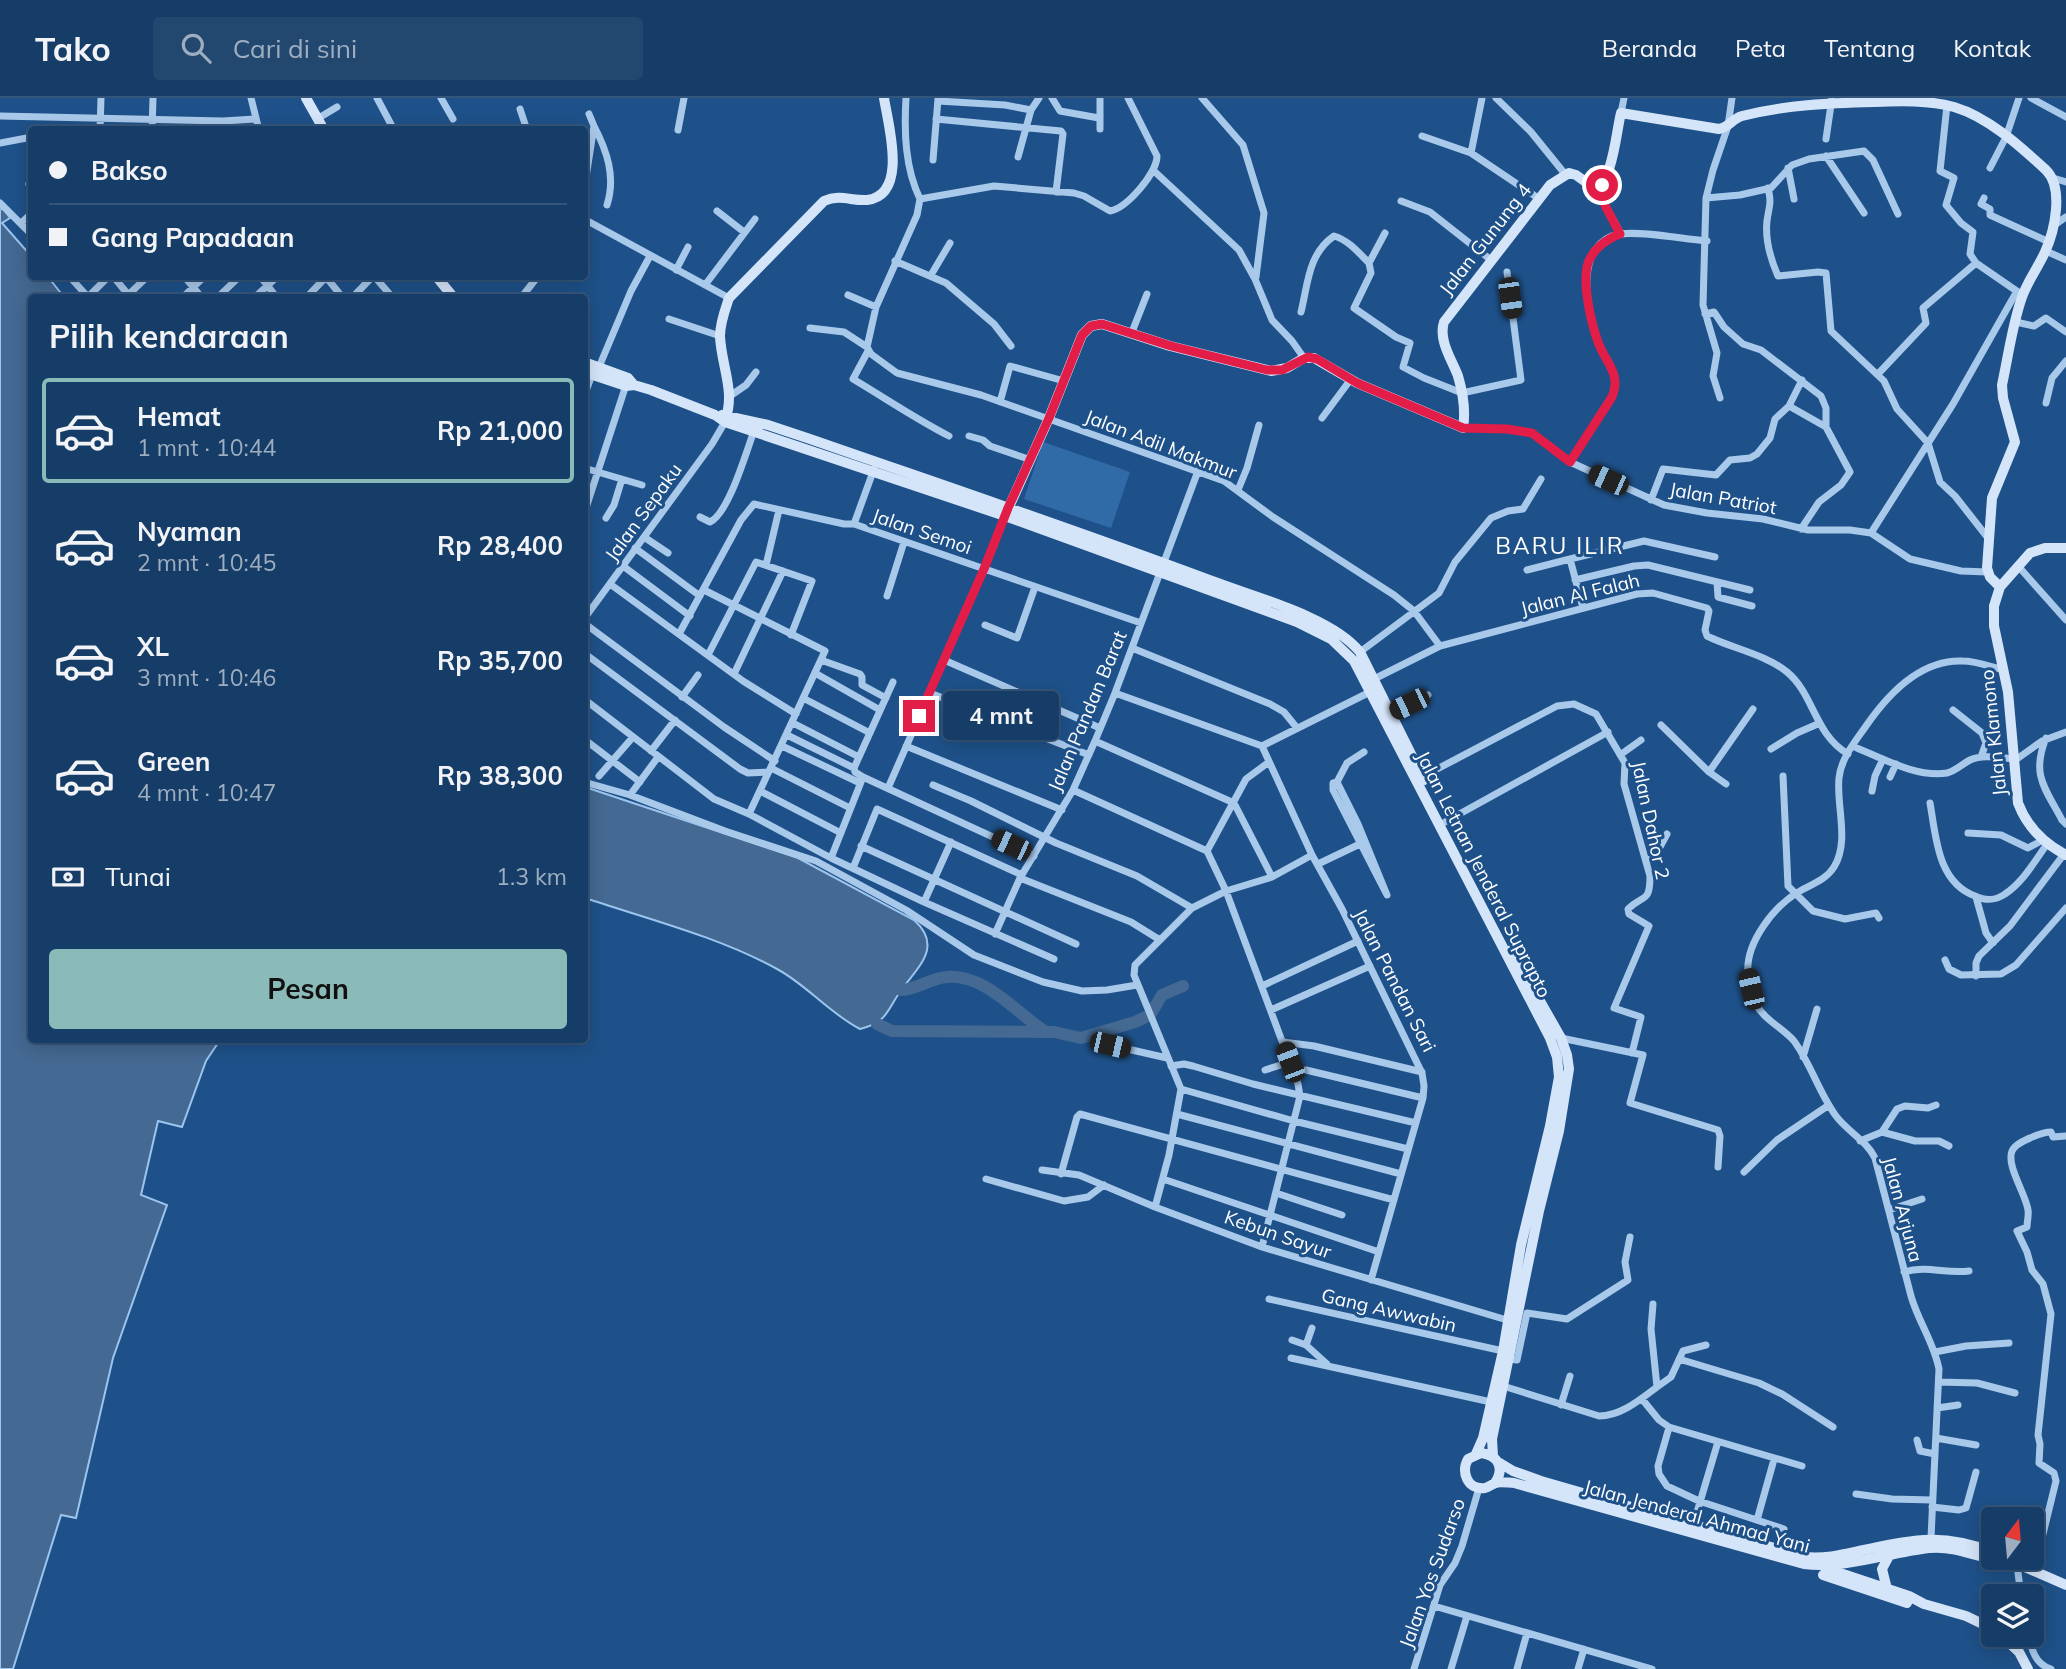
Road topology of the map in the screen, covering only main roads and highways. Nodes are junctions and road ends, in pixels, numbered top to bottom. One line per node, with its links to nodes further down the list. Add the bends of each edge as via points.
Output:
1 (306, 98): 7 (main road)
2 (884, 98): 12 (main road, via 893,160 883,194 868,200 844,197 824,201 729,298 720,336 730,396)
3 (1832, 100): 4 (main road); 5 (main road)
4 (1890, 100): 6 (main road)
5 (1803, 101): 14 (main road, Jalan Gunung 4, via 1739,117 1717,129 1621,113 1602,185 1596,188 1576,175 1565,174 1550,185 1447,318 1442,329 1462,393 1463,428 1351,379 1317,359 1304,358 1287,368 1267,370 1102,324 1091,326 1082,335)
6 (1943, 103): 8 (main road, via 2006,136 2053,178)
7 (321, 126)
8 (2062, 222): 17 (main road, via 2020,293 2001,389 2015,443 1994,490 1988,538 1987,572)
9 (439, 280): 10 (main road)
10 (451, 294)
11 (592, 371): 12 (main road, Jalan Letnan Jenderal Suprapto)
12 (722, 417): 13 (main road, Jalan Letnan Jenderal Suprapto); 13 (main road, Jalan Letnan Jenderal Suprapto, via 768,425)
13 (875, 466): 14 (main road, Jalan Letnan Jenderal Suprapto)
14 (1007, 512): 16 (main road, Jalan Letnan Jenderal Suprapto); 16 (main road, Jalan Letnan Jenderal Suprapto, via 1148,556)
15 (2066, 548): 17 (main road, via 2037,549)
16 (1163, 567): 19 (main road, Jalan Letnan Jenderal Suprapto, via 1322,633 1347,652); 19 (main road, Jalan Letnan Jenderal Suprapto, via 1183,570 1324,623 1350,641 1374,679)
17 (2000, 587): 18 (main road, Jalan Klamono, via 1993,622 2005,670 2016,795 2030,828)
18 (2065, 854)
19 (1482, 899): 20 (main road, Jalan Letnan Jenderal Suprapto, via 1554,1048 1559,1077); 20 (main road, Jalan Letnan Jenderal Suprapto, via 1567,1055 1569,1069)
20 (1554, 1129): 21 (main road, Jalan Letnan Jenderal Suprapto); 21 (main road, Jalan Letnan Jenderal Suprapto, via 1521,1245 1507,1320)
21 (1506, 1355): 22 (main road, Jalan Letnan Jenderal Suprapto); 23 (main road, Jalan Letnan Jenderal Suprapto, via 1492,1439)
22 (1476, 1454): 23 (main road); 24 (main road, via 1464,1470 1468,1481 1479,1488)
23 (1495, 1459): 24 (main road, via 1500,1471); 25 (main road, Jalan Jenderal Ahmad Yani, via 1541,1481)
24 (1495, 1483): 25 (main road, Jalan Jenderal Ahmad Yani, via 1514,1483)
25 (1693, 1524): 29 (main road, Jalan Jenderal Ahmad Yani, via 1715,1536)
26 (1981, 1548): 29 (main road, Jalan Jenderal Ahmad Yani, via 1931,1538)
27 (1889, 1556): 28 (main road, Jalan Jenderal Ahmad Yani, via 1930,1548 1957,1549); 30 (main road, Jalan Jenderal Ahmad Yani); 33 (main road, via 1882,1569)
28 (1981, 1557)
29 (1807, 1561): 30 (main road); 34 (main road, via 1845,1584)
30 (1820, 1566): 33 (main road)
31 (2030, 1570): 32 (main road, Jalan Jenderal Ahmad Yani)
32 (2066, 1585)
33 (1887, 1589): 34 (main road)
34 (1924, 1604): 35 (main road)
35 (1981, 1623)
36 (2014, 1647): 37 (main road)
37 (2028, 1669)

